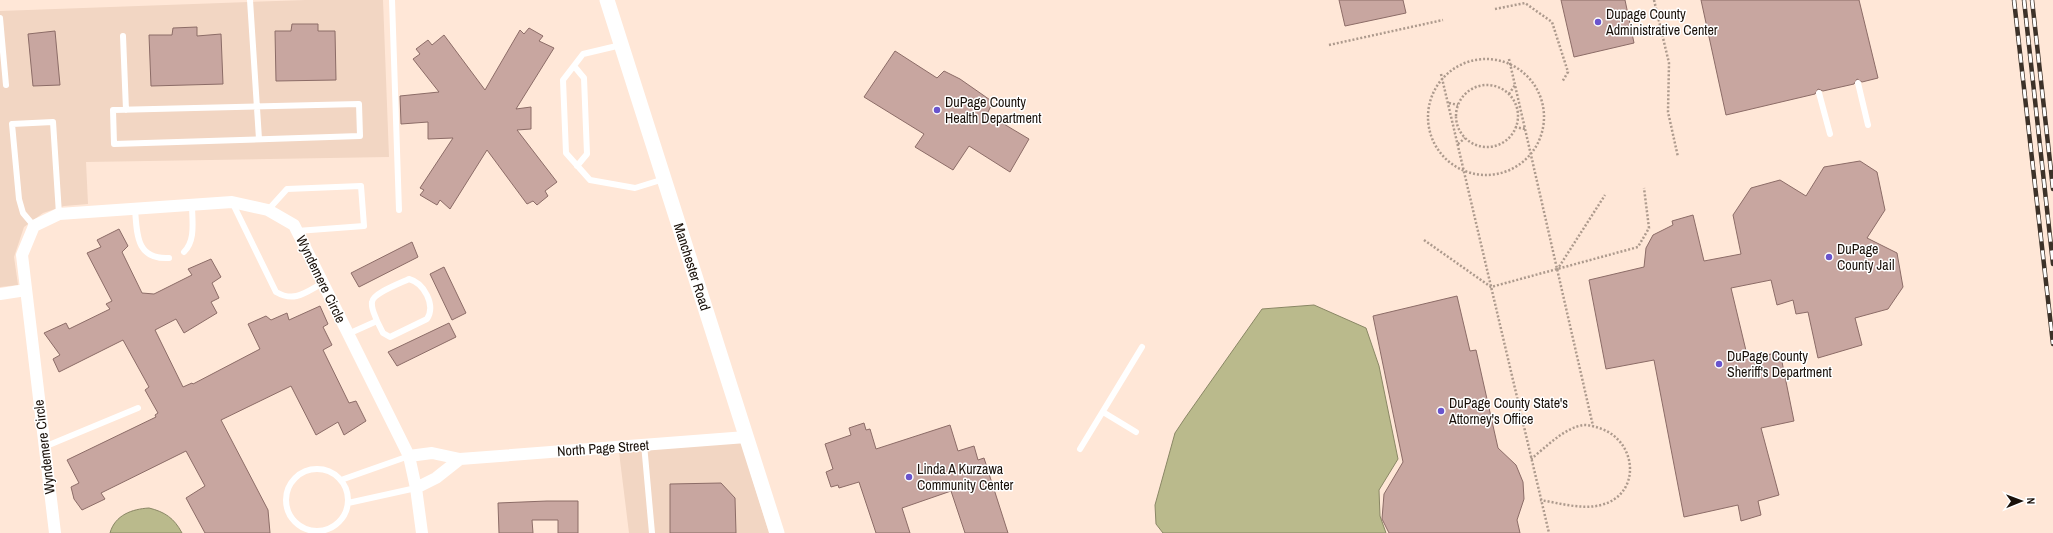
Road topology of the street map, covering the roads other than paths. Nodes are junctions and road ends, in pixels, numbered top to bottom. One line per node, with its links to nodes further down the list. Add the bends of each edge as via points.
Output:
1 (250, 0): 11 (lane)
2 (392, 0): 22 (lane)
3 (607, 0): 6 (street, Manchester Road)
4 (0, 18): 9 (lane)
5 (123, 36): 12 (lane)
6 (622, 45): 7 (lane, via 583,54); 17 (street, Manchester Road)
7 (574, 66): 16 (lane, via 584,78 585,85 587,154); 16 (lane, via 562,80 566,153)
8 (1858, 83): 13 (lane)
9 (6, 85)
10 (1819, 92): 14 (lane)
11 (256, 107): 12 (lane); 15 (lane); 15 (lane, via 359,104 360,136)
12 (126, 110): 15 (lane, via 113,110 114,144)
13 (1868, 125)
14 (1830, 134)
15 (259, 139)
16 (578, 166): 17 (lane, via 590,180 635,188)
17 (664, 179): 37 (street, Manchester Road)
18 (232, 202): 19 (street, Wyndemere Circle); 21 (street, Wyndemere Circle); 28 (lane, via 276,292 285,297 297,297)
19 (192, 205): 20 (street, Wyndemere Circle); 26 (lane, via 192,239)
20 (135, 208): 23 (street, Wyndemere Circle); 27 (lane, via 141,246 154,257)
21 (268, 210): 25 (street, Wyndemere Circle, via 294,225); 25 (lane, via 287,189 361,186 364,226)
22 (399, 210)
23 (59, 214): 24 (street, Wyndemere Circle); 24 (lane, via 53,122 12,124 19,198 23,213)
24 (34, 226): 29 (street, Wyndemere Circle, via 22,255)
25 (297, 231): 28 (street, Wyndemere Circle)
26 (184, 252)
27 (169, 258)
28 (323, 283): 32 (street, Wyndemere Circle)
29 (26, 290): 30 (street); 39 (street, Wyndemere Circle)
30 (0, 294)
31 (377, 321): 31 (lane, via 372,308 373,298 409,279 422,286 430,305 430,315 427,319 390,337 383,333); 32 (lane)
32 (348, 334): 41 (street, Wyndemere Circle)
33 (1142, 347): 35 (lane)
34 (138, 408): 39 (lane)
35 (1103, 412): 36 (lane); 40 (lane)
36 (1136, 432)
37 (746, 436): 38 (street, North Page Street); 49 (street, Manchester Road)
38 (644, 444): 42 (street, North Page Street); 48 (lane)
39 (44, 447): 46 (street, Wyndemere Circle)
40 (1080, 449)
41 (409, 456): 42 (street, North Page Street, via 432,453); 43 (lane); 44 (street, Wyndemere Circle)
42 (460, 459): 44 (street, via 436,478)
43 (341, 480): 45 (lane, via 347,490); 45 (lane, via 332,472 320,468 302,472 289,485 287,509 292,520 302,528 326,530 337,524 345,514)
44 (416, 488): 45 (lane); 47 (street, Wyndemere Circle)
45 (348, 503)
46 (55, 533)
47 (422, 533)
48 (652, 533)
49 (776, 533)

